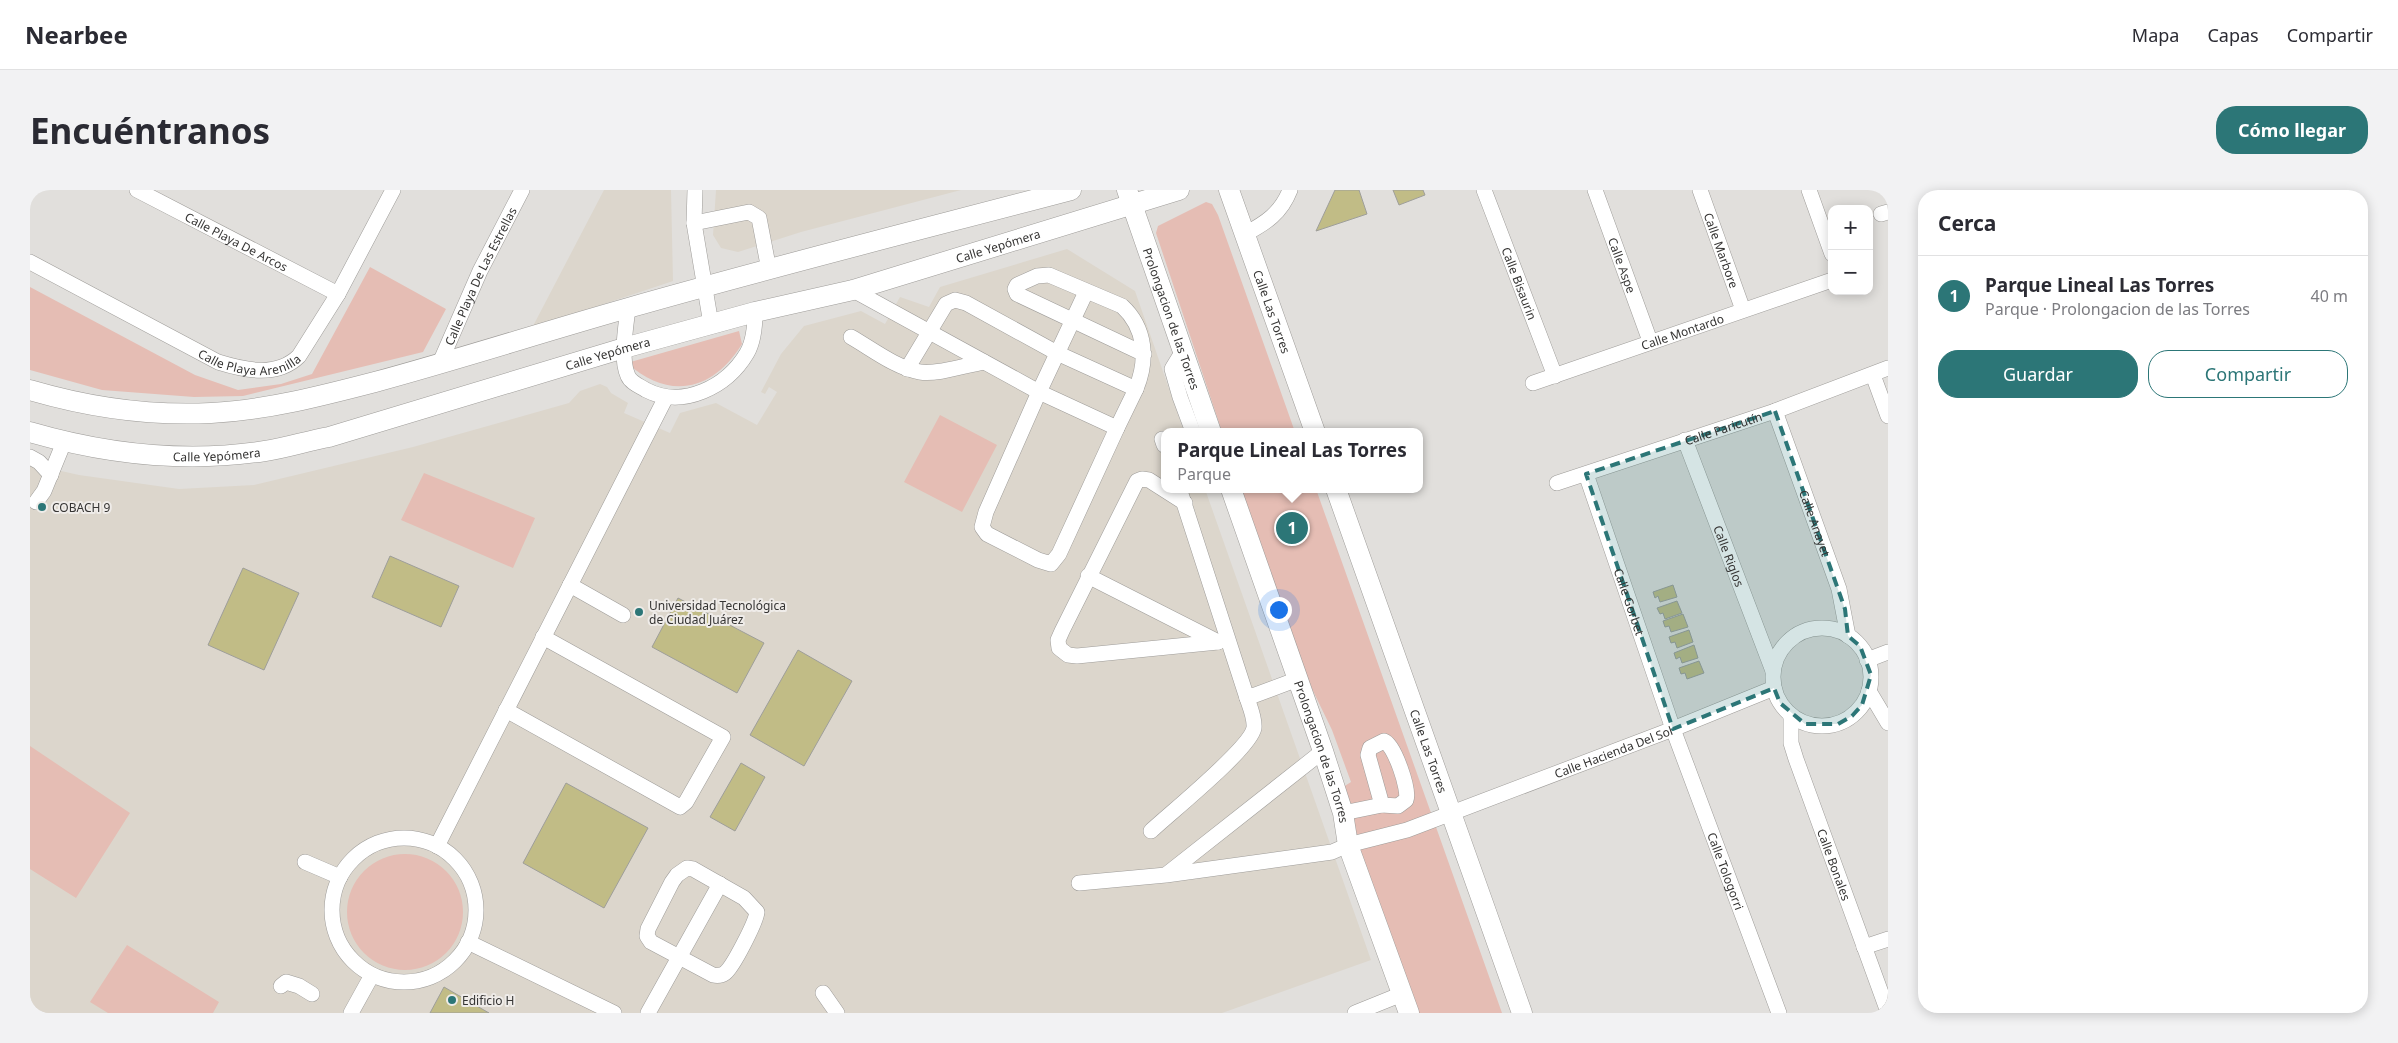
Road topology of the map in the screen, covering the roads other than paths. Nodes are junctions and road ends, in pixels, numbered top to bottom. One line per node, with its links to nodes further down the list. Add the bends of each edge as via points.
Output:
1 (137, 190): 24 (street, Calle Playa De Arcos)
2 (522, 190): 38 (street, Calle Playa De Las Estrellas, via 480,271)
3 (695, 190): 15 (street)
4 (1070, 190): 13 (main road)
5 (1179, 190): 14 (main road, Calle Yepómera)
6 (1229, 190): 16 (main road, Calle Las Torres)
7 (1290, 190): 16 (street, via 1280,210 1267,222)
8 (1484, 190): 42 (street, Calle Bisaurin)
9 (1595, 190): 32 (street, Calle Aspe)
10 (1700, 190): 26 (street, Calle Marbore)
11 (1809, 190): 17 (street)
12 (392, 191): 24 (street, Calle Playa Arenilla)
13 (1034, 195): 19 (main road)
14 (1129, 198): 22 (main road, Calle Yepómera); 34 (main road, Prolongacion de las Torres)
15 (694, 223): 19 (street, via 754,213 759,218); 21 (street)
16 (1245, 234): 53 (main road, Calle Las Torres)
17 (1831, 250)
18 (30, 262): 24 (street, Calle Playa Arenilla, via 218,362 246,370 291,364)
19 (770, 270): 21 (main road)
20 (1828, 281): 26 (street, Calle Montardo)
21 (706, 287): 25 (main road); 29 (street)
22 (853, 290): 27 (main road, Calle Yepómera); 30 (street)
23 (1086, 292): 28 (street); 28 (street, via 1042,274 1017,285 1018,294); 36 (street, via 1122,306 1131,314 1138,326)
24 (338, 294)
25 (628, 308): 33 (street); 38 (main road)
26 (1743, 310): 32 (street, Calle Montardo)
27 (755, 312): 29 (main road, Calle Yepómera); 47 (street, via 755,327 747,352 722,382 706,391)
28 (1072, 320): 35 (street); 36 (street)
29 (710, 324): 33 (main road, Calle Yepómera)
30 (928, 331): 35 (street, via 946,304 955,300); 37 (street); 40 (street)
31 (851, 337): 40 (street)
32 (1650, 341): 42 (street, Calle Montardo)
33 (624, 348): 47 (street, via 630,379); 56 (main road, Calle Yepómera, via 328,436 265,451 200,457 130,454)
34 (1182, 351): 51 (street, via 1172,368); 52 (main road, Prolongacion de las Torres)
35 (1057, 353): 44 (street); 46 (street)
36 (1144, 354): 44 (street, via 1142,375)
37 (984, 362): 40 (street, via 935,372 920,373); 46 (street)
38 (440, 365): 45 (main road, via 308,399 263,408 210,413 119,409)
39 (1888, 368): 41 (street, Calle Paricutín)
40 (908, 369)
41 (1873, 375): 48 (street, Calle Paricutín); 49 (street)
42 (1555, 376): 43 (street, Calle Montardo)
43 (1533, 383)
44 (1136, 389): 50 (street)
45 (30, 390)
46 (1039, 392): 50 (street); 50 (street, via 982,526 987,534 1045,563 1051,564 1059,554)
47 (666, 398): 67 (street)
48 (1775, 411): 55 (street, Calle Paricutín); 69 (street, Calle Anayet, via 1840,589)
49 (1888, 416)
50 (1117, 428)
51 (1192, 428)
52 (1210, 428)
53 (1314, 428)
54 (30, 432): 56 (main road, Calle Yepómera)
55 (1685, 440): 58 (street, Calle Paricutín); 74 (street, Calle Riglos)
56 (64, 442): 59 (street)
57 (30, 457): 59 (street)
58 (1586, 474): 60 (street, Calle Paricutín); 82 (street, Calle Gorbet)
59 (51, 475): 65 (street, via 44,491)
60 (1557, 483)
61 (1161, 486): 66 (street, via 1148,480 1137,481)
62 (1232, 493): 75 (main road, Prolongacion de las Torres)
63 (1337, 493): 87 (main road, Calle Las Torres)
64 (1182, 496): 71 (street)
65 (32, 503)
66 (1088, 576): 71 (street); 71 (street, via 1058,640 1059,648 1068,655)
67 (570, 585): 68 (street); 70 (street)
68 (623, 615)
69 (1848, 636): 73 (street, via 1860,646); 74 (street, via 1826,629 1802,633 1788,642 1778,655)
70 (543, 637): 79 (street); 79 (street, via 723,737 680,807)
71 (1225, 646): 78 (street)
72 (1888, 652): 73 (street)
73 (1868, 660): 77 (street, via 1871,675)
74 (1773, 671): 76 (street)
75 (1298, 679): 78 (street); 83 (main road, Prolongacion de las Torres)
76 (1774, 688): 80 (street, via 1780,703); 82 (street, Calle Hacienda Del Sol)
77 (1869, 691): 80 (street, via 1852,716 1838,724 1805,724); 81 (street)
78 (1247, 698): 89 (street, via 1254,728 1250,737)
79 (506, 710): 91 (street)
80 (1791, 716): 99 (street, Calle Bonales, via 1790,735 1796,759)
81 (1888, 723)
82 (1673, 729): 87 (street, Calle Hacienda Del Sol); 114 (street, Calle Tologorri)
83 (1323, 751): 86 (main road, Prolongacion de las Torres); 93 (street)
84 (1382, 805): 85 (street); 85 (street, via 1368,755 1370,748 1384,741 1391,746 1407,790 1406,800); 86 (street)
85 (1398, 806): 88 (street)
86 (1343, 812): 90 (main road, Prolongacion de las Torres)
87 (1450, 812): 88 (street, Calle Hacienda Del Sol); 113 (main road, Calle Las Torres)
88 (1407, 830): 90 (street, Calle Hacienda Del Sol)
89 (1151, 831)
90 (1348, 845): 93 (street, Calle Hacienda Del Sol, via 1332,852); 105 (main road, Prolongacion de las Torres)
91 (436, 846): 94 (street, via 415,839 393,839 371,846 353,859); 98 (street, via 454,859 468,877 474,898 475,920)
92 (305, 862): 94 (street)
93 (1166, 875): 95 (street, Calle Hacienda Del Sol)
94 (340, 877): 101 (street, via 333,899 332,922 339,943 353,962)
95 (1079, 883)
96 (720, 884): 100 (street); 100 (street, via 687,868 672,882 647,936 650,942); 100 (street, via 755,908 754,924 724,974 713,975)
97 (1888, 939): 99 (street)
98 (468, 942): 101 (street, via 458,958 426,979 389,981); 108 (street)
99 (1864, 948): 106 (street, Calle Bonales)
100 (679, 957): 109 (street)
101 (372, 975): 107 (street)
102 (281, 986): 104 (street, via 286,982 294,983)
103 (823, 993): 110 (street)
104 (312, 994)
105 (1402, 994): 111 (street); 112 (main road, Prolongacion de las Torres)
106 (1888, 1012)
107 (351, 1013)
108 (614, 1013)
109 (648, 1013)
110 (837, 1013)
111 (1355, 1013)
112 (1409, 1013)
113 (1522, 1013)
114 (1779, 1013)

